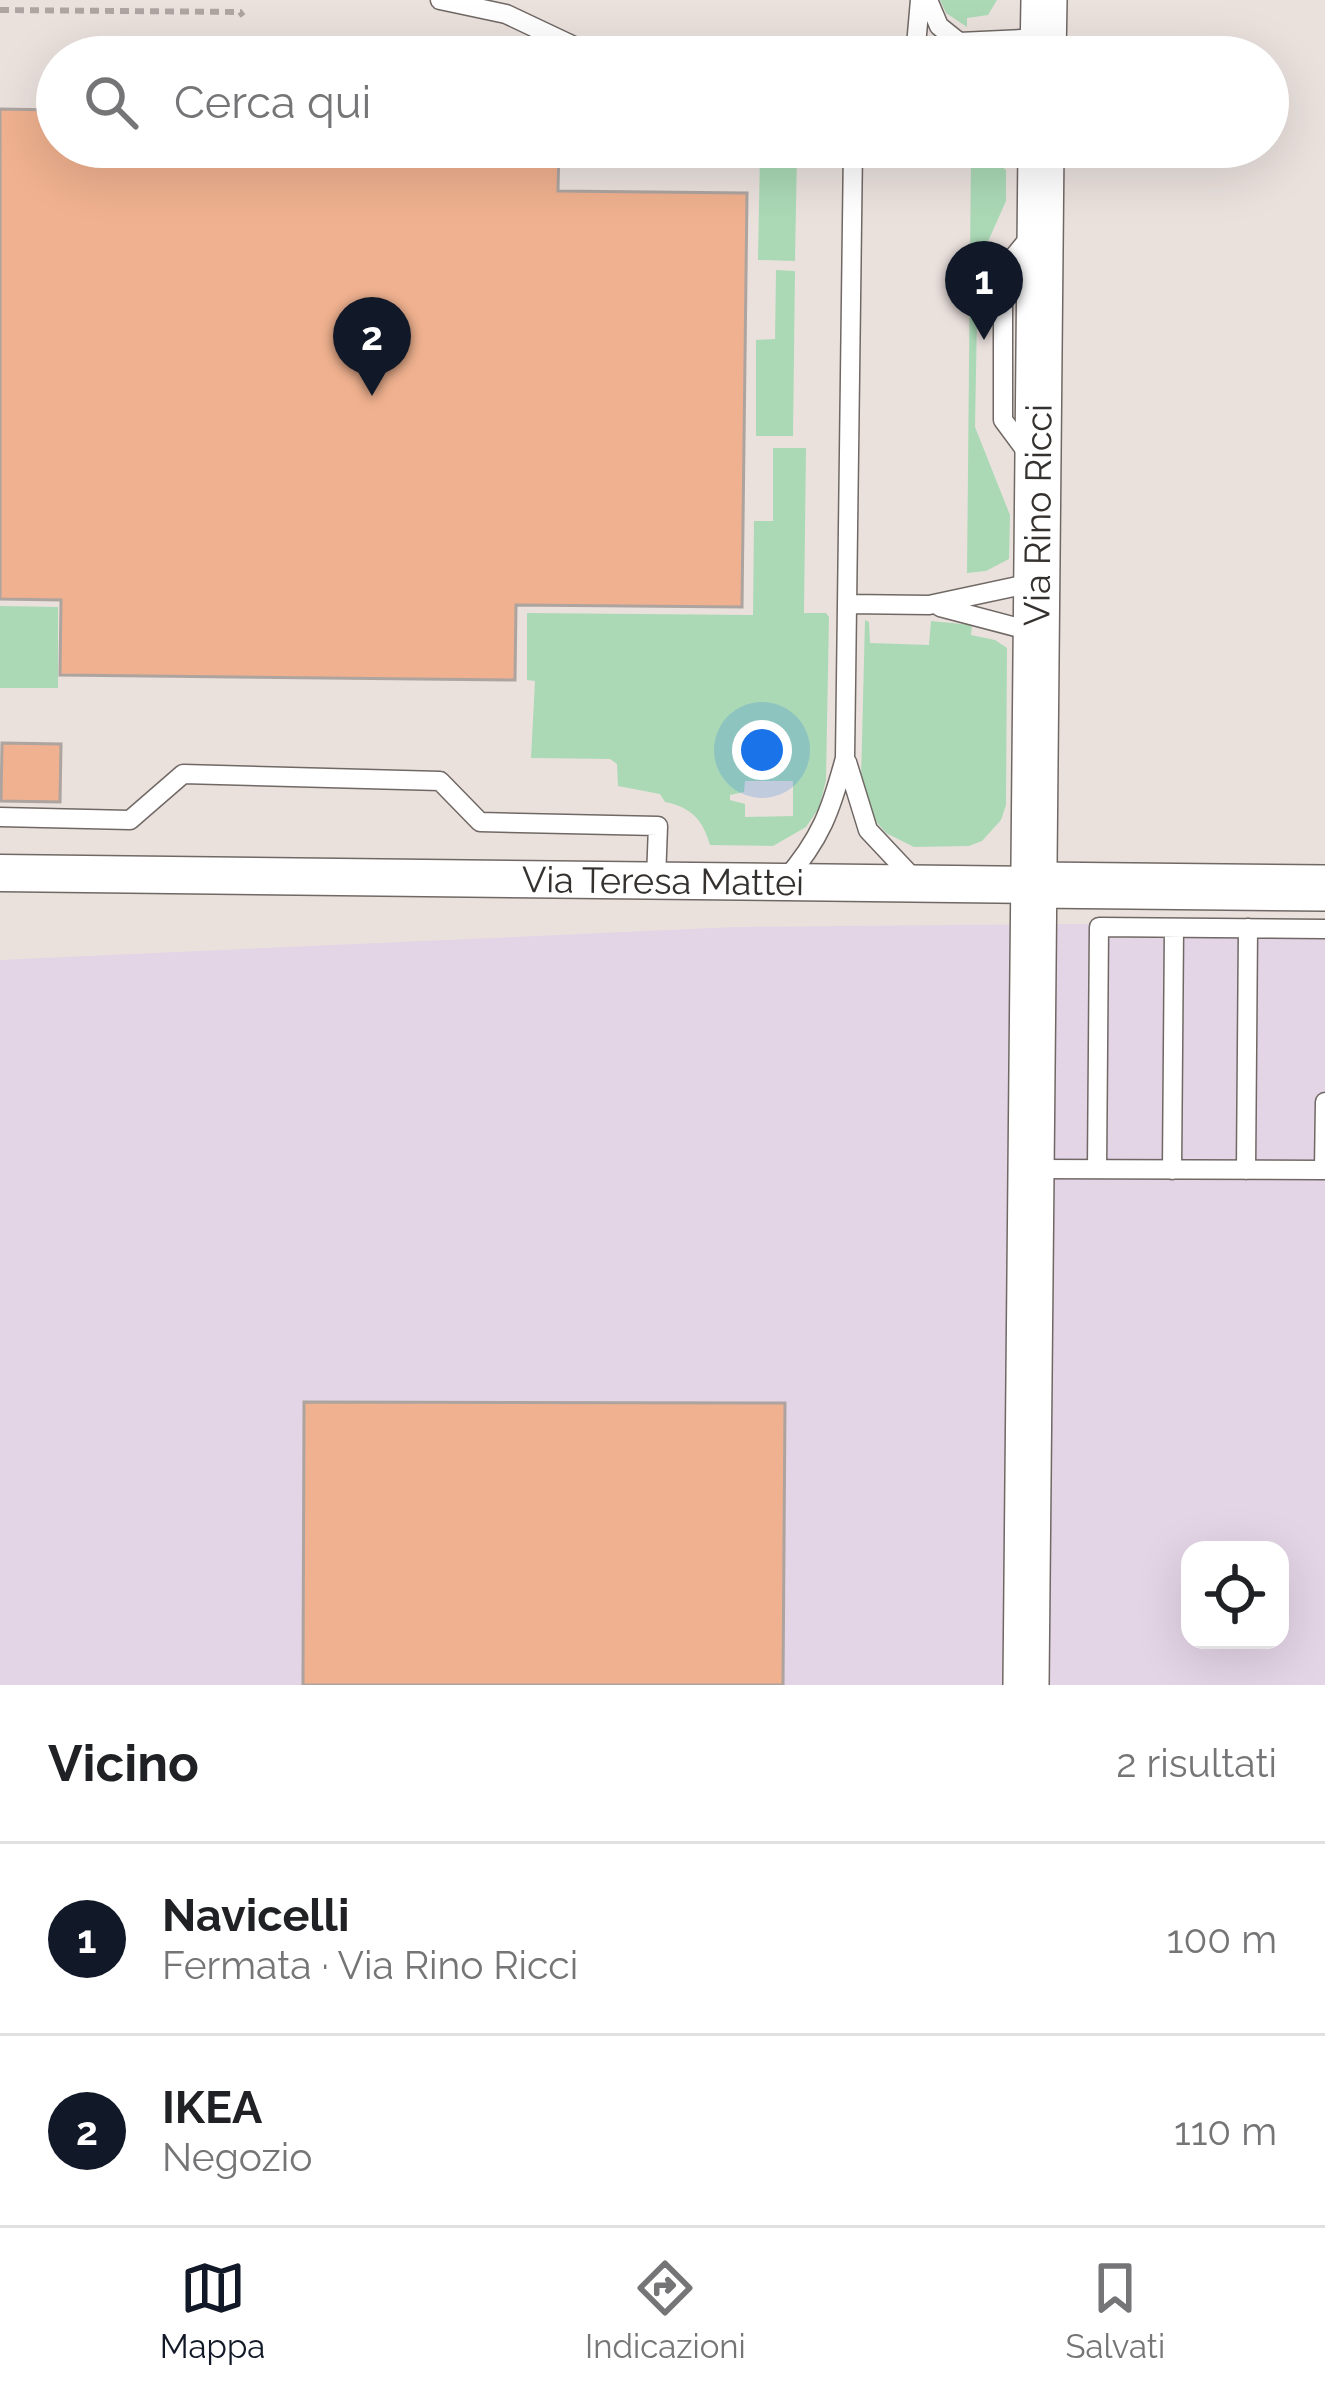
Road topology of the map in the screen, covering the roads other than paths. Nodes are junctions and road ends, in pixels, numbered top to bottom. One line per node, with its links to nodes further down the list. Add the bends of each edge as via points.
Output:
1 (440, 0): 4 (lane, via 506,14)
2 (924, 0): 5 (lane); 6 (lane)
3 (1044, 32): 7 (lane)
4 (553, 36)
5 (918, 36)
6 (952, 36)
7 (1010, 36)
8 (853, 168): 11 (lane)
9 (1041, 168): 10 (street, Via Rino Ricci)
10 (1037, 582): 12 (lane); 13 (street, Via Rino Ricci)
11 (847, 604): 12 (lane); 14 (lane)
12 (929, 604): 13 (lane)
13 (1035, 632): 20 (street, Via Rino Ricci)
14 (845, 758): 18 (lane, via 829,818); 19 (lane, via 868,830)
15 (0, 817): 17 (lane, via 130,820 183,774 440,781 480,822 658,826)
16 (0, 873): 17 (street, Via Teresa Mattei)
17 (656, 879): 18 (street, Via Teresa Mattei)
18 (784, 880): 19 (street, Via Teresa Mattei)
19 (918, 882): 20 (street, Via Teresa Mattei)
20 (1036, 884): 21 (street, Via Teresa Mattei); 26 (street, Via Rino Ricci)
21 (1325, 888)
22 (1174, 928): 23 (lane); 27 (lane, via 1099,927); 28 (lane)
23 (1248, 928): 24 (lane); 29 (lane)
24 (1325, 928)
25 (1325, 1102): 29 (lane, via 1324,1170)
26 (1033, 1169): 27 (lane); 30 (street, Via Rino Ricci)
27 (1096, 1169): 28 (lane)
28 (1172, 1170): 29 (lane)
29 (1246, 1170)
30 (1026, 1685)

